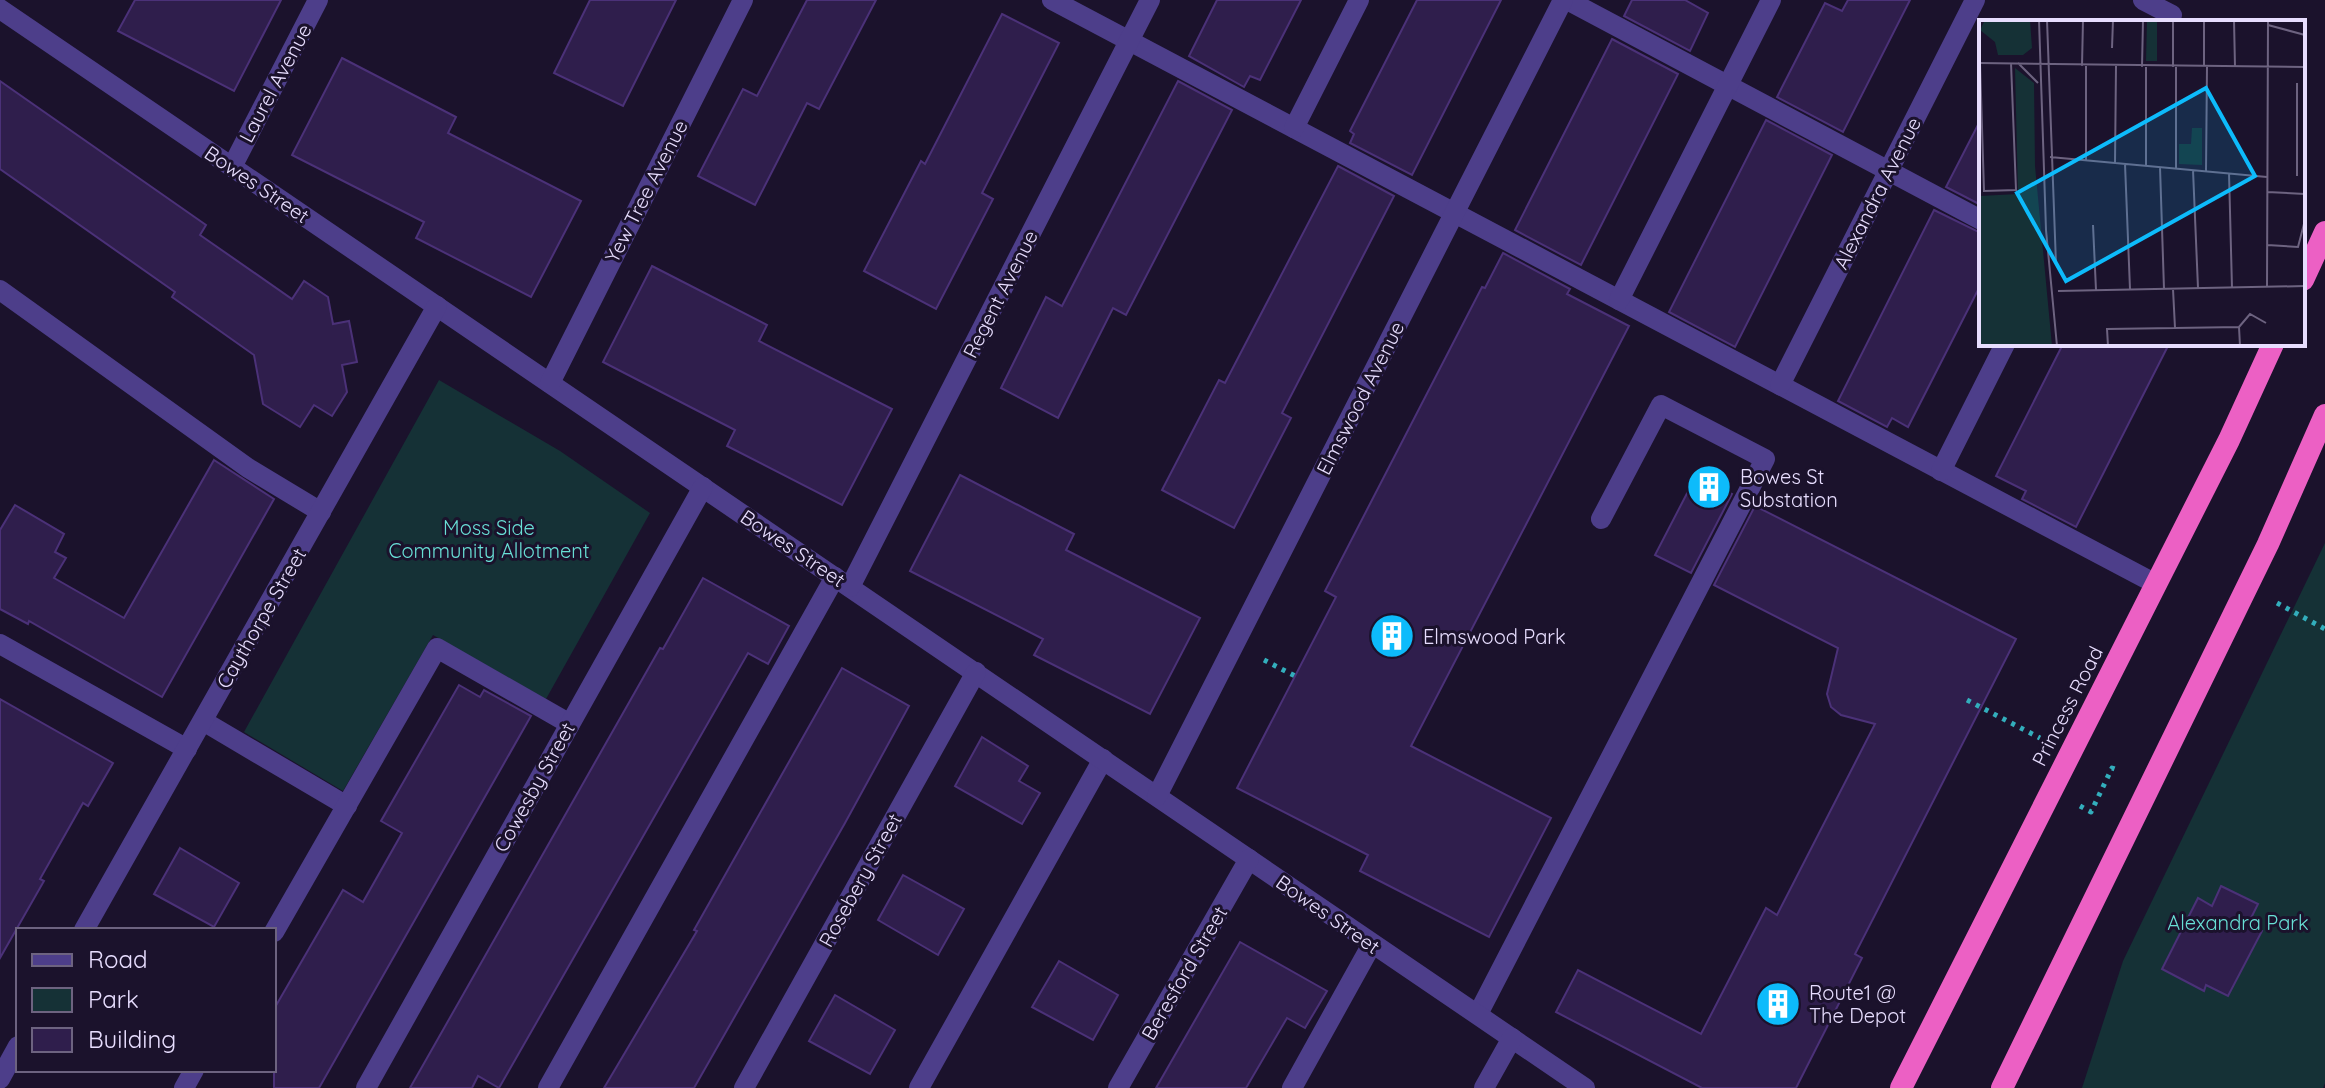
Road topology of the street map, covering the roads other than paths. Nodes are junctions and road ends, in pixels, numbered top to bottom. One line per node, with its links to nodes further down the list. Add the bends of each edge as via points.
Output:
1 (318, 0): 15 (street, Laurel Avenue)
2 (743, 0): 26 (street, Yew Tree Avenue)
3 (1052, 0): 12 (street)
4 (1150, 0): 12 (street, Regent Avenue)
5 (1359, 0): 14 (street)
6 (1565, 0): 13 (street); 17 (street, Elmswood Avenue)
7 (1771, 0): 13 (street)
8 (1975, 0): 16 (street, Alexandra Avenue)
9 (2143, 0): 11 (street)
10 (0, 9): 15 (street, Bowes Street)
11 (2174, 12)
12 (1129, 41): 14 (street); 33 (street, Regent Avenue)
13 (1728, 85): 16 (street); 22 (street)
14 (1294, 128): 17 (street)
15 (232, 167): 23 (street, Bowes Street)
16 (1888, 171): 18 (street); 27 (street, Alexandra Avenue)
17 (1454, 213): 22 (street); 41 (street, Elmswood Avenue)
18 (1979, 219)
19 (2325, 232): 20 (highway)
20 (2305, 276)
21 (0, 290): 31 (street, via 248,468)
22 (1619, 300): 27 (street)
23 (437, 306): 26 (street, Bowes Street); 31 (street, Caythorpe Street)
24 (2004, 346): 29 (street)
25 (2272, 346): 34 (highway, Princess Road)
26 (550, 383): 30 (street, Bowes Street)
27 (1780, 385): 29 (street)
28 (2325, 415): 60 (highway, via 2268,544)
29 (1941, 471): 34 (street)
30 (703, 487): 33 (street, Bowes Street); 38 (street, Cowesby Street)
31 (321, 512): 37 (street, Caythorpe Street)
32 (1601, 519): 47 (street, via 1661,405 1765,459)
33 (842, 582): 36 (street, Bowes Street); 52 (street, Regent Avenue)
34 (2156, 584): 59 (highway, Princess Road)
35 (0, 644): 39 (street)
36 (976, 672): 40 (street, Bowes Street); 53 (street, Rosebery Street)
37 (203, 721): 39 (street, Caythorpe Street); 42 (street)
38 (570, 724): 42 (street, via 437,648); 51 (street, Cowesby Street)
39 (187, 749): 44 (street, Caythorpe Street)
40 (1103, 759): 41 (street, Bowes Street); 54 (street)
41 (1157, 796): 43 (street, Bowes Street)
42 (347, 806): 45 (street)
43 (1249, 859): 46 (street, Bowes Street); 55 (street, Beresford Street)
44 (85, 928)
45 (276, 929)
46 (1372, 944): 47 (street, Bowes Street); 56 (street)
47 (1478, 1014): 48 (street, Bowes Street)
48 (1512, 1038): 57 (street); 58 (street, Bowes Street)
49 (10, 1049): 50 (street)
50 (0, 1079)
51 (366, 1088)
52 (548, 1088)
53 (744, 1088)
54 (919, 1088)
55 (1118, 1088)
56 (1292, 1088)
57 (1484, 1088)
58 (1585, 1088)
59 (1901, 1088)
60 (2002, 1088)

